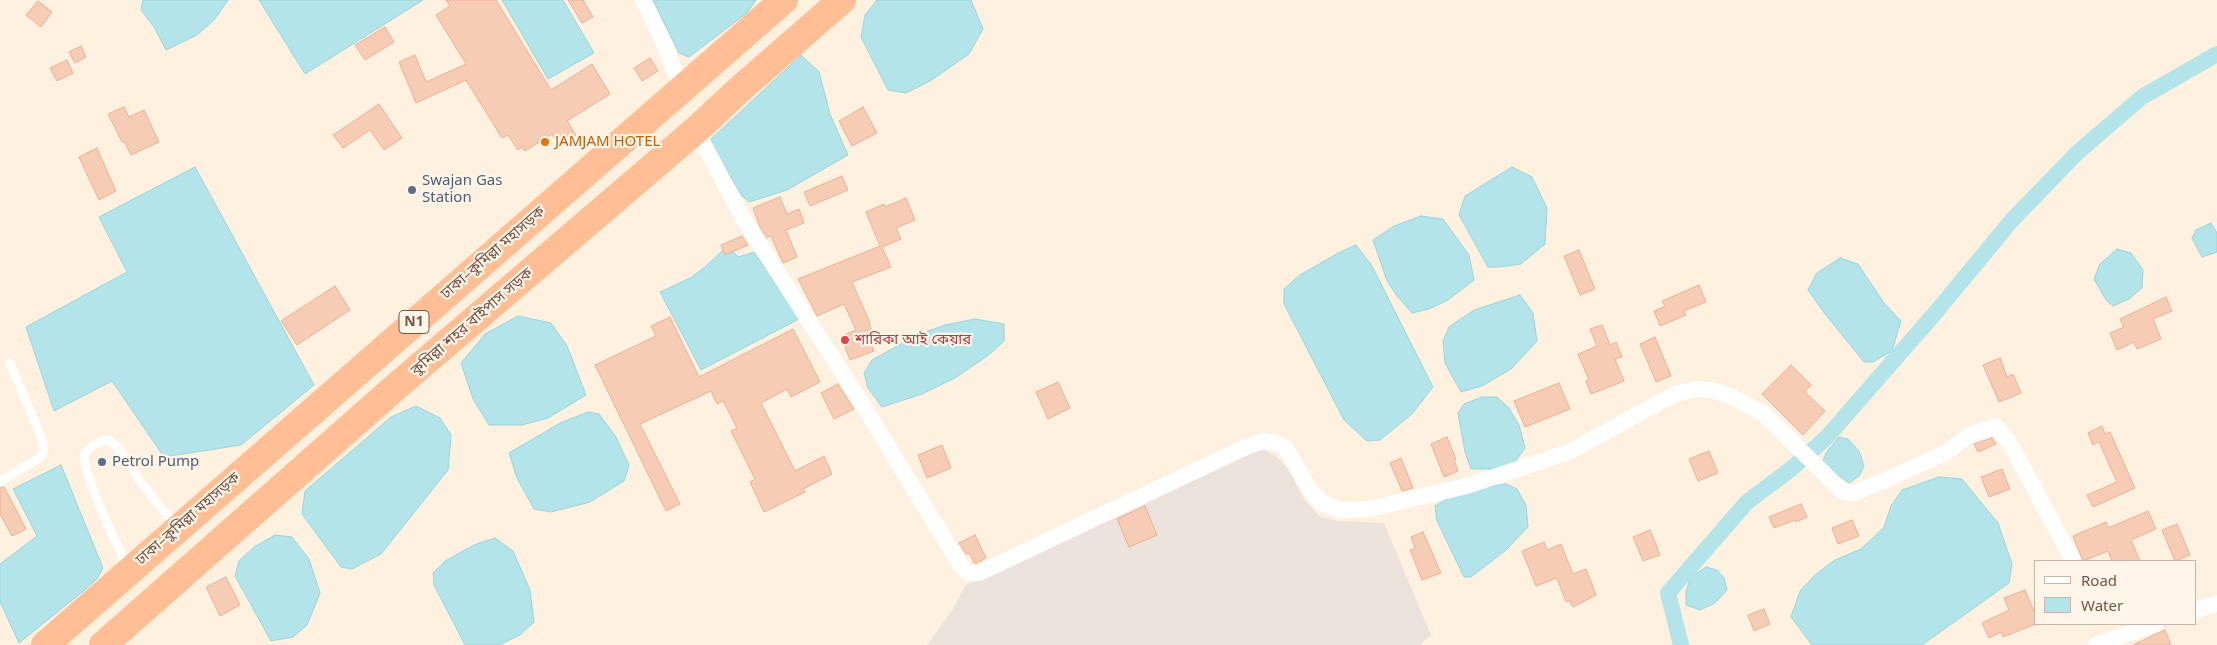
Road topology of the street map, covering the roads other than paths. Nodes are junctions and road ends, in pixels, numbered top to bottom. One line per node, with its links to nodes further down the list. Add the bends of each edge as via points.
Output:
1 (643, 0): 4 (street)
2 (784, 0): 4 (highway, ঢাকা–কুমিল্লা মহাসড়ক / N1)
3 (842, 0): 5 (highway, কুমিল্লা শহর বাইপাস সড়ক / N1)
4 (681, 89): 8 (highway, ঢাকা–কুমিল্লা মহাসড়ক / N1)
5 (696, 130): 9 (street, via 749,228 968,573 979,573 1264,441 1285,447 1311,491 1322,503 1339,510 1369,508 1467,486 1570,452 1675,394 1696,389 1730,396 1764,414 1843,492 1855,493 1946,454 1969,435 1996,426 2011,445); 16 (highway, কুমিল্লা শহর বাইপাস সড়ক / N1)
6 (10, 364): 7 (lane, via 42,438 44,450 42,456)
7 (0, 482)
8 (178, 529): 10 (highway, ঢাকা–কুমিল্লা মহাসড়ক / N1); 10 (lane, via 119,448 108,439 94,445 84,454 86,470)
9 (2072, 560)
10 (129, 571): 15 (highway, ঢাকা–কুমিল্লা মহাসড়ক / N1)
11 (2217, 603): 12 (street)
12 (2197, 610)
13 (2151, 625): 14 (street)
14 (2112, 636): 17 (street)
15 (45, 645)
16 (103, 645)
17 (2096, 645)

